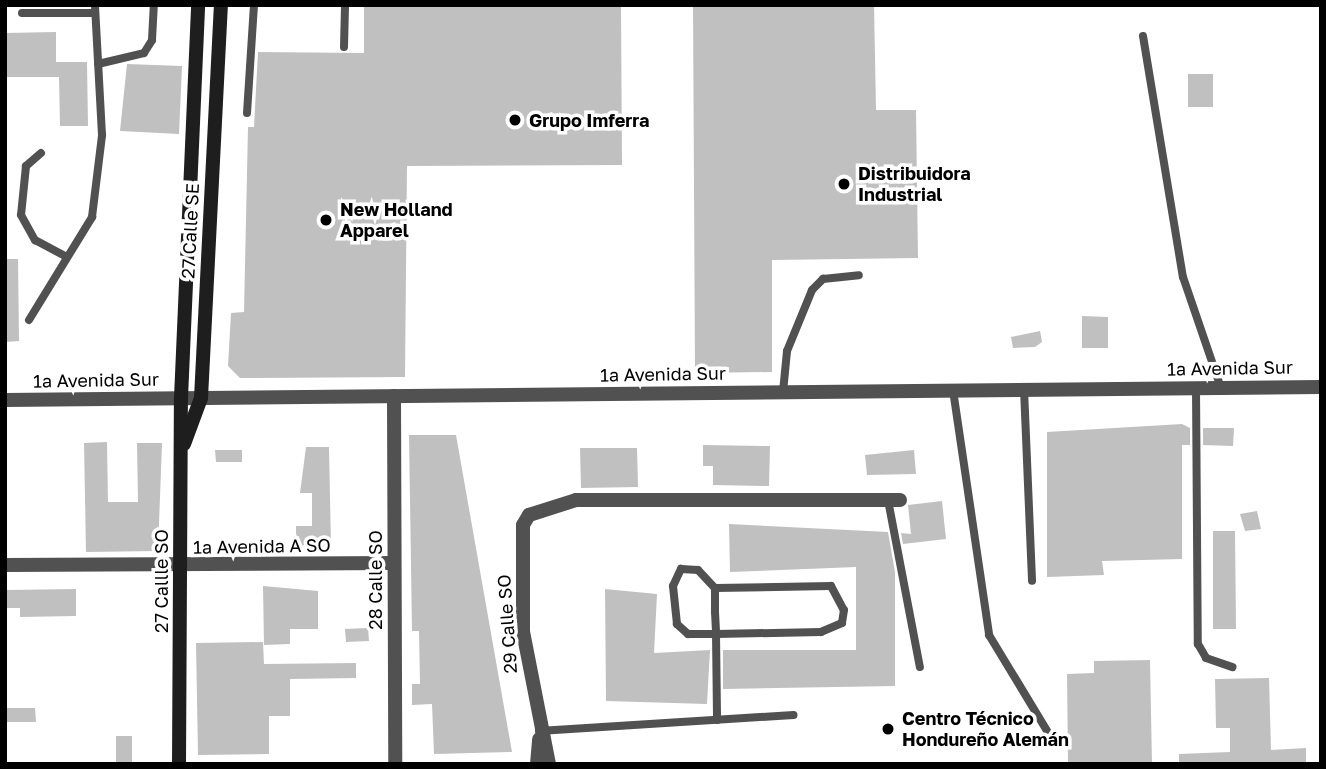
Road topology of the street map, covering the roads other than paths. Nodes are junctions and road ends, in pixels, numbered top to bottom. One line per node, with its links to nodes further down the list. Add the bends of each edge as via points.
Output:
1 (154, 5): 10 (lane, via 152,40 144,53)
2 (198, 5): 23 (main road, 27 Calle SE)
3 (221, 5): 24 (main road, 27 Calle SE)
4 (254, 5): 11 (lane)
5 (345, 5): 9 (lane)
6 (96, 9): 7 (lane); 10 (lane)
7 (22, 13)
8 (1143, 36): 18 (lane, via 1183,276)
9 (344, 47)
10 (98, 64): 13 (lane, via 99,183 92,217)
11 (247, 113)
12 (41, 153): 13 (lane, via 26,166 22,215 35,240)
13 (65, 256): 15 (lane)
14 (859, 275): 21 (lane, via 823,279 812,290 787,351)
15 (29, 320)
16 (1321, 387): 18 (street, 1a Avenida Sur)
17 (1196, 388): 18 (street, 1a Avenida Sur); 20 (street, 1a Avenida Sur); 35 (lane, via 1198,644 1206,658)
18 (1221, 388)
19 (953, 390): 20 (street, 1a Avenida Sur); 21 (street, 1a Avenida Sur); 39 (lane, via 989,635)
20 (1024, 390): 31 (lane)
21 (783, 392): 22 (street, 1a Avenida Sur)
22 (394, 396): 24 (street, 1a Avenida Sur); 28 (street, 28 Calle SO)
23 (181, 398): 24 (street, 1a Avenida Sur); 25 (street, 1a Avenida Sur); 26 (main road, 27 Callle SO)
24 (201, 398): 26 (main road, 27 Calle SE)
25 (5, 400)
26 (181, 456): 30 (main road, 27 Callle SO)
27 (894, 500): 34 (lane); 38 (street, 29 Calle SO, via 576,500 529,515 523,525 521,591)
28 (394, 563): 30 (street, 1a Avenida A SO); 41 (street, 28 Calle SO)
29 (5, 565): 30 (street, 1a Avenida A SO)
30 (180, 566): 40 (main road, 27 Callle SO)
31 (1032, 582)
32 (715, 588): 33 (lane); 33 (lane, via 690,567 681,569 673,586 681,631); 33 (lane, via 831,586 844,610 842,623 821,632)
33 (716, 634): 37 (lane)
34 (920, 667)
35 (1232, 667)
36 (793, 715): 37 (lane)
37 (717, 720): 38 (lane)
38 (539, 731): 42 (street, 29 Calle SO); 43 (street, 29 Calle SO)
39 (1052, 739)
40 (179, 764)
41 (395, 764)
42 (537, 764)
43 (549, 764)

